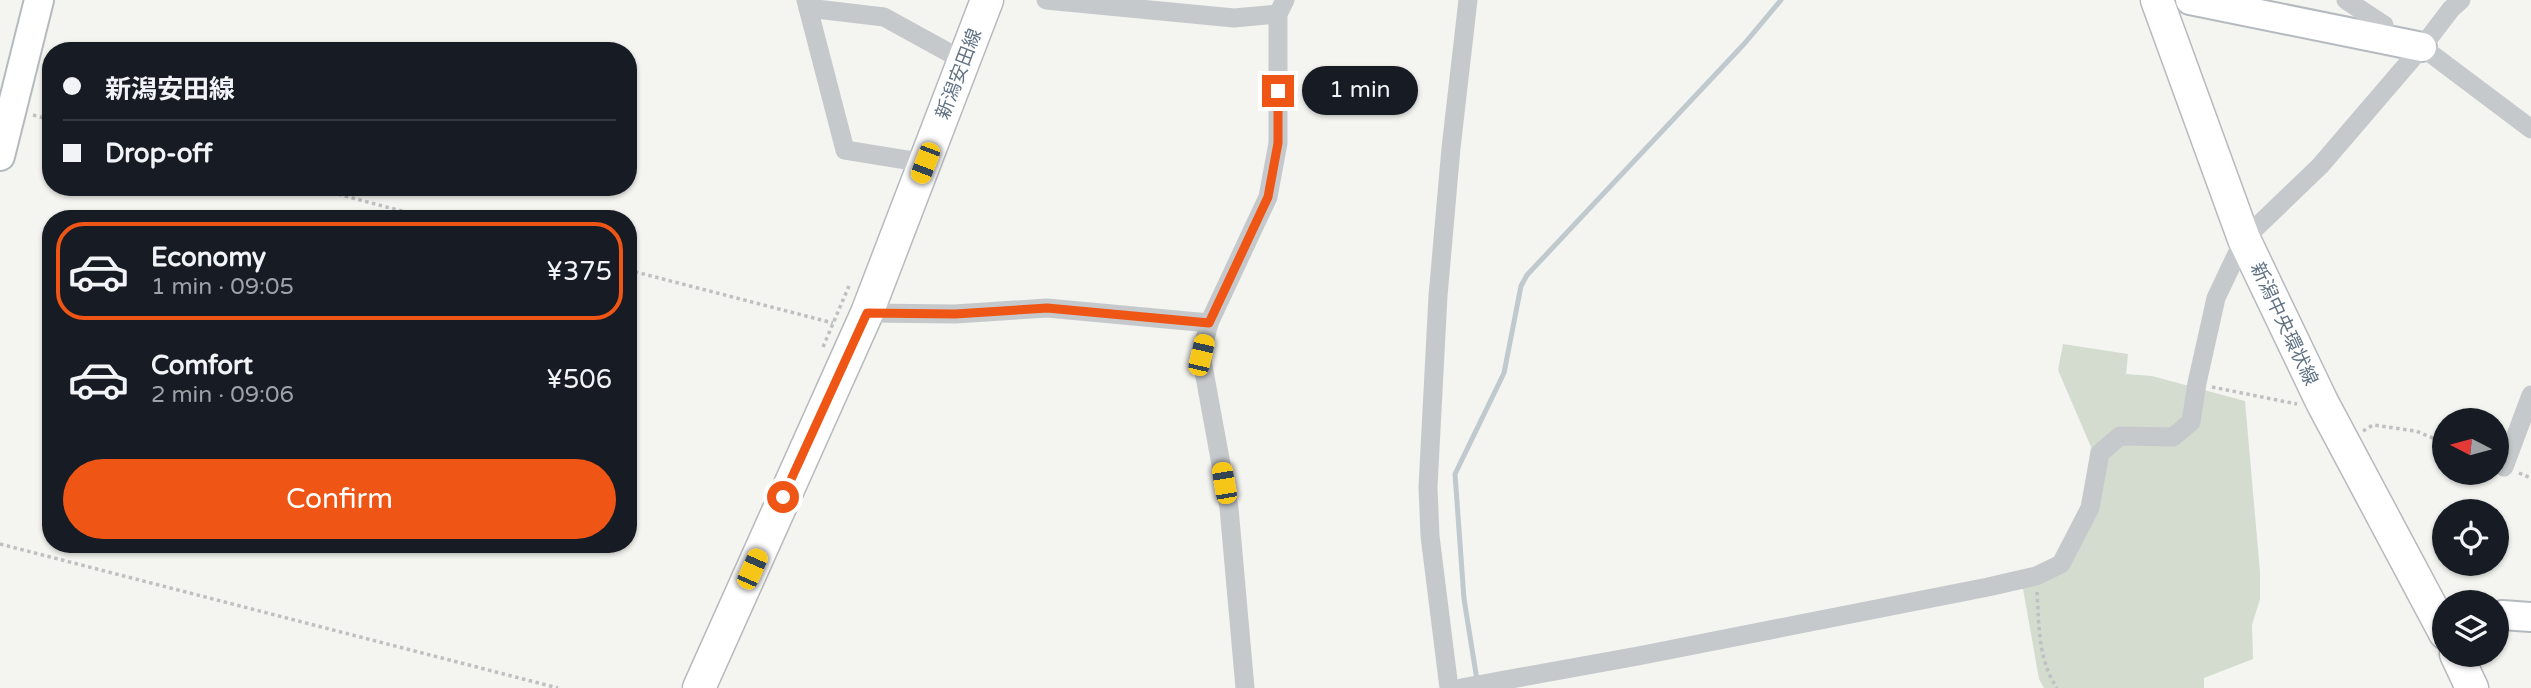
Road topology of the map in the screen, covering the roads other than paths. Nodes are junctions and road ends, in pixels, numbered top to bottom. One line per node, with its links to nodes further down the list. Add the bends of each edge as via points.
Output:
1 (39, 0): 15 (street)
2 (987, 0): 13 (main road, 新潟安田線)
3 (1046, 0): 10 (street, via 1234,18)
4 (1468, 0): 28 (street, via 1438,296 1429,486 1430,536)
5 (2157, 0): 17 (main road, 新潟中央環状線)
6 (2190, 0): 11 (street)
7 (2346, 0): 11 (street, via 2384,25)
8 (2460, 0): 12 (street)
9 (807, 4): 13 (street, via 884,18); 16 (street, via 845,150)
10 (1282, 7): 19 (street, via 1278,143 1268,197)
11 (2386, 40): 12 (street)
12 (2422, 47): 14 (street); 17 (street, via 2320,166)
13 (964, 61): 16 (main road, 新潟安田線)
14 (2531, 129)
15 (0, 156)
16 (925, 163): 18 (main road, 新潟安田線)
17 (2244, 239): 22 (main road, 新潟中央環状線, via 2342,442); 29 (street, via 2216,298 2191,422 2173,437 2120,436 2100,453 2090,508 2061,564 2036,576)
18 (867, 313): 19 (street, via 1047,308); 26 (main road, 新潟安田線)
19 (1209, 323): 27 (street, via 1201,355 1229,508)
20 (2531, 395): 21 (street)
21 (2510, 451)
22 (2432, 609)
23 (2509, 615): 24 (street)
24 (2531, 617)
25 (2462, 667): 30 (main road)
26 (699, 688)
27 (1245, 688)
28 (1449, 688)
29 (1461, 688)
30 (2472, 688)

